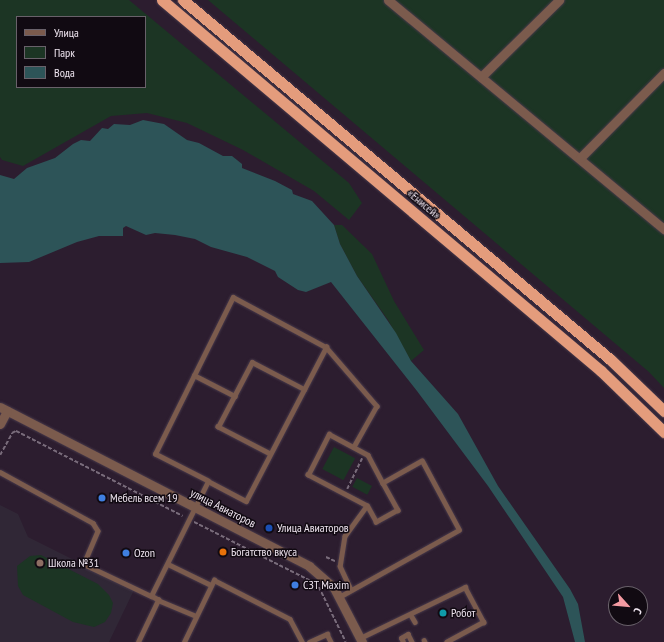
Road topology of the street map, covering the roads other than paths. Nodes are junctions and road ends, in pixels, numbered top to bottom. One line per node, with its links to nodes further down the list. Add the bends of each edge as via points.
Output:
1 (162, 0): 16 (highway, «Енисей», via 601,371)
2 (183, 0): 14 (highway, «Енисей», via 611,360)
3 (388, 0): 6 (street)
4 (559, 0): 6 (street)
5 (664, 73): 7 (street)
6 (481, 77): 7 (street)
7 (580, 158): 8 (street)
8 (664, 229)
9 (326, 347): 10 (lane, via 233,297); 11 (lane); 17 (lane, via 377,406)
10 (194, 376): 12 (lane); 20 (lane, via 155,454)
11 (304, 389): 12 (lane, via 252,362); 18 (lane)
12 (235, 396): 18 (lane, via 218,427)
13 (4, 409): 15 (street); 23 (street, улица Авиаторов)
14 (664, 412)
15 (0, 424)
16 (664, 432)
17 (354, 447): 21 (lane, via 365,453); 22 (lane, via 329,434 308,474)
18 (270, 454): 20 (lane, via 246,501)
19 (0, 472): 27 (lane, via 94,523 98,531 86,558 88,566)
20 (208, 482): 23 (lane)
21 (383, 482): 22 (lane, via 398,510 376,522); 26 (lane, via 422,461 460,530)
22 (367, 506): 26 (lane, via 346,536 340,564)
23 (195, 507): 24 (lane); 28 (street, улица Авиаторов, via 304,563 323,577)
24 (168, 564): 25 (lane); 27 (lane)
25 (211, 585): 31 (lane); 36 (lane, via 214,580 290,619)
26 (351, 590): 28 (lane)
27 (151, 596): 29 (lane)
28 (339, 597): 33 (street, улица Авиаторов)
29 (158, 600): 31 (lane); 34 (lane)
30 (411, 615): 32 (lane); 33 (lane); 41 (lane, via 466,587 484,622)
31 (196, 616): 35 (lane)
32 (415, 622)
33 (361, 640)
34 (138, 642)
35 (184, 642)
36 (302, 642)
37 (309, 642): 38 (lane, via 327,634)
38 (331, 642)
39 (403, 642): 40 (lane, via 401,638 408,634)
40 (412, 642)
41 (447, 642)

